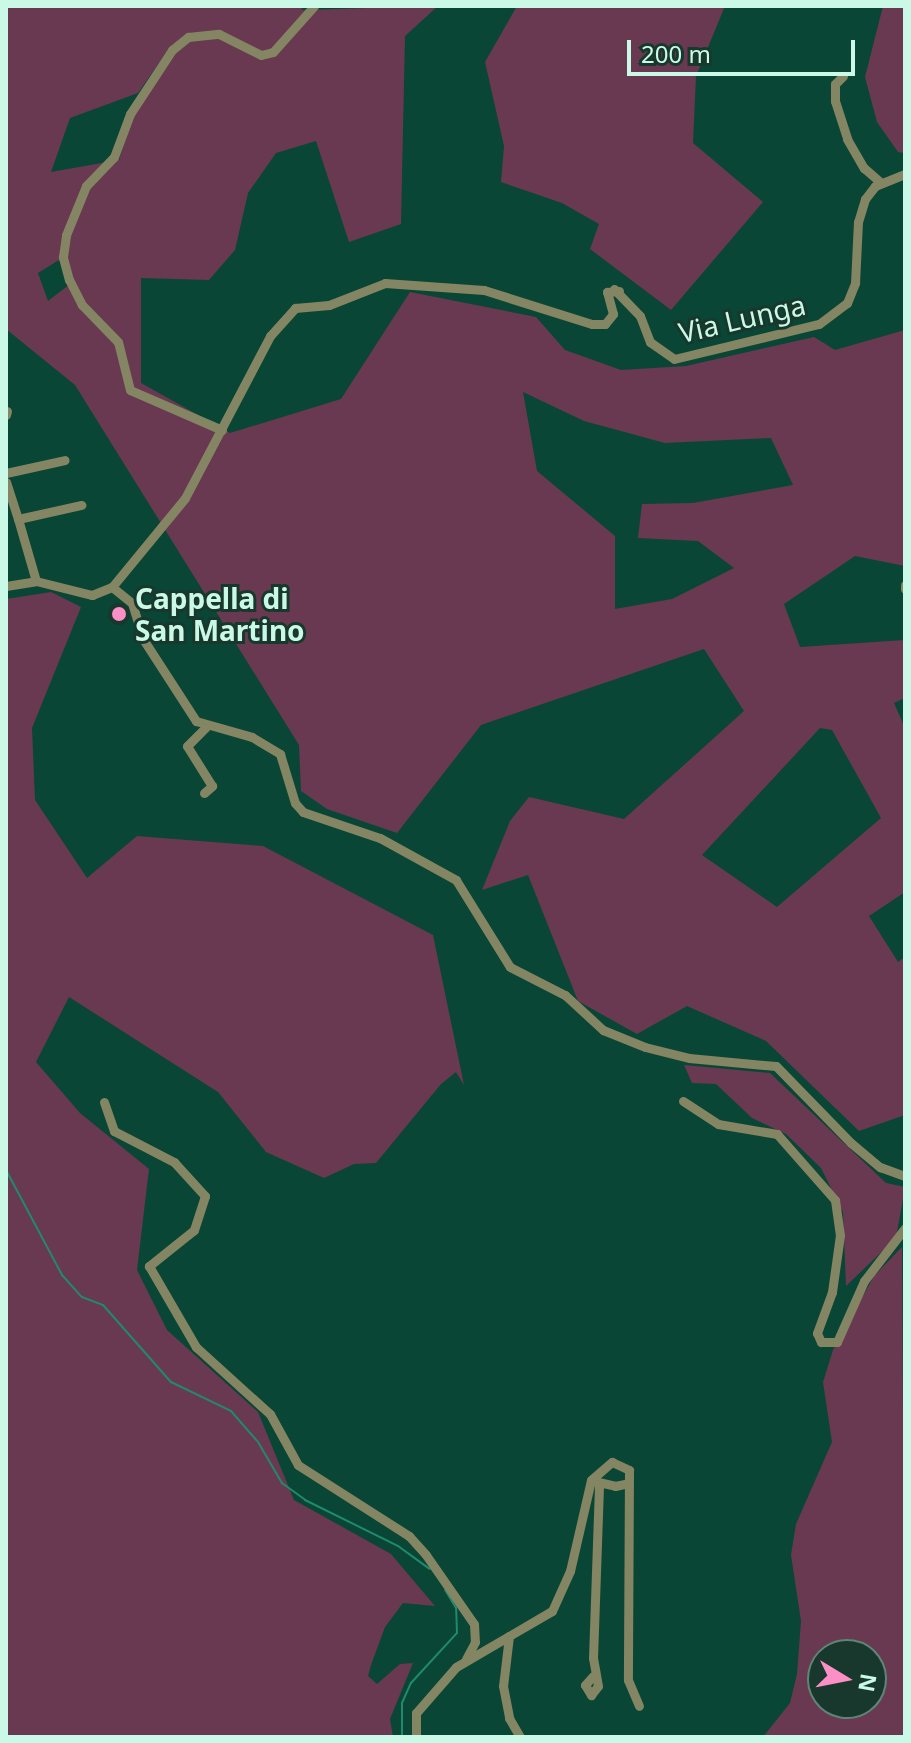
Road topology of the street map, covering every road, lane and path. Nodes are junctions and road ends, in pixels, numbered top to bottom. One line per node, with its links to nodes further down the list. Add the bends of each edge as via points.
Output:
1 (314, 6): 5 (street, via 273,52 248,51 219,34 188,37 172,50 130,114 114,157 86,186 66,235 63,257 69,280 82,305 118,342 130,390)
2 (843, 76): 4 (street, via 835,84 835,101 847,139)
3 (905, 174): 4 (street)
4 (881, 183): 5 (street, Via Lunga, via 860,210 855,283 847,303 819,324 674,359 650,342 640,316 616,290 607,292 613,314 605,324 592,324 484,290 385,283 329,305 295,308 270,336)
5 (222, 430): 13 (street, via 185,498)
6 (65, 460): 7 (street)
7 (6, 473)
8 (6, 482): 10 (street)
9 (81, 505): 10 (street)
10 (18, 519): 11 (street)
11 (36, 581): 12 (street); 13 (street, via 92,595)
12 (6, 586)
13 (112, 587): 14 (street, via 132,603 149,651 184,707)
14 (206, 727): 15 (street, via 187,746 212,786); 18 (street, via 252,737 280,754 295,803 303,812 380,838 456,880 510,967 565,995 603,1030 689,1058 776,1066 851,1143 880,1167)
15 (204, 793)
16 (683, 1101): 19 (street, via 718,1124 777,1134 835,1200 840,1235 832,1292 817,1333 821,1342 837,1342 864,1281)
17 (104, 1102): 23 (street, via 114,1131 174,1162 205,1196 194,1230 149,1266 196,1347 270,1414 298,1465 409,1536 426,1555 474,1624 475,1642)
18 (905, 1176)
19 (905, 1228)
20 (595, 1482): 21 (street); 21 (street, via 612,1462 629,1470); 22 (street, via 570,1571 552,1611); 24 (street)
21 (629, 1483): 25 (street, via 628,1680)
22 (509, 1636): 23 (street); 27 (street, via 503,1686 509,1718)
23 (466, 1659): 26 (street, via 421,1706)
24 (593, 1676)
25 (639, 1706)
26 (416, 1737)
27 (520, 1737)

